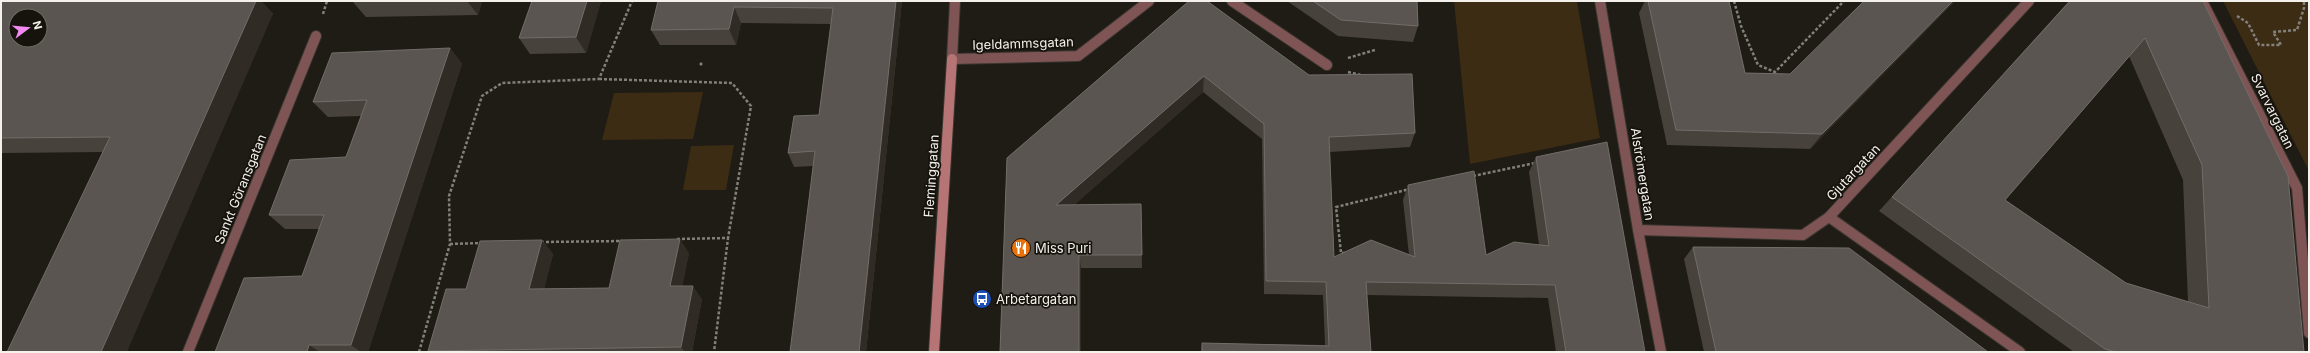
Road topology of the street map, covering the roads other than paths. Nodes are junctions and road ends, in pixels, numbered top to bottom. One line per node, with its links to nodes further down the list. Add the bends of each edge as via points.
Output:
1 (955, 1): 8 (street, Fleminggatan)
2 (1149, 1): 8 (street, Igeldammsgatan, via 1078,56)
3 (1232, 1): 9 (street)
4 (1600, 1): 11 (street, Alströmergatan)
5 (2029, 1): 10 (street, Gjutargatan)
6 (2202, 1): 12 (street, Svarvargatan, via 2297,188)
7 (316, 36): 13 (street, Sankt Göransgatan)
8 (952, 59): 14 (street, Fleminggatan)
9 (1327, 65)
10 (1829, 217): 11 (street, Gjutargatan, via 1803,235); 16 (street)
11 (1638, 230): 15 (street, Alströmergatan)
12 (2309, 334)
13 (188, 352)
14 (934, 352)
15 (1661, 352)
16 (2020, 352)

